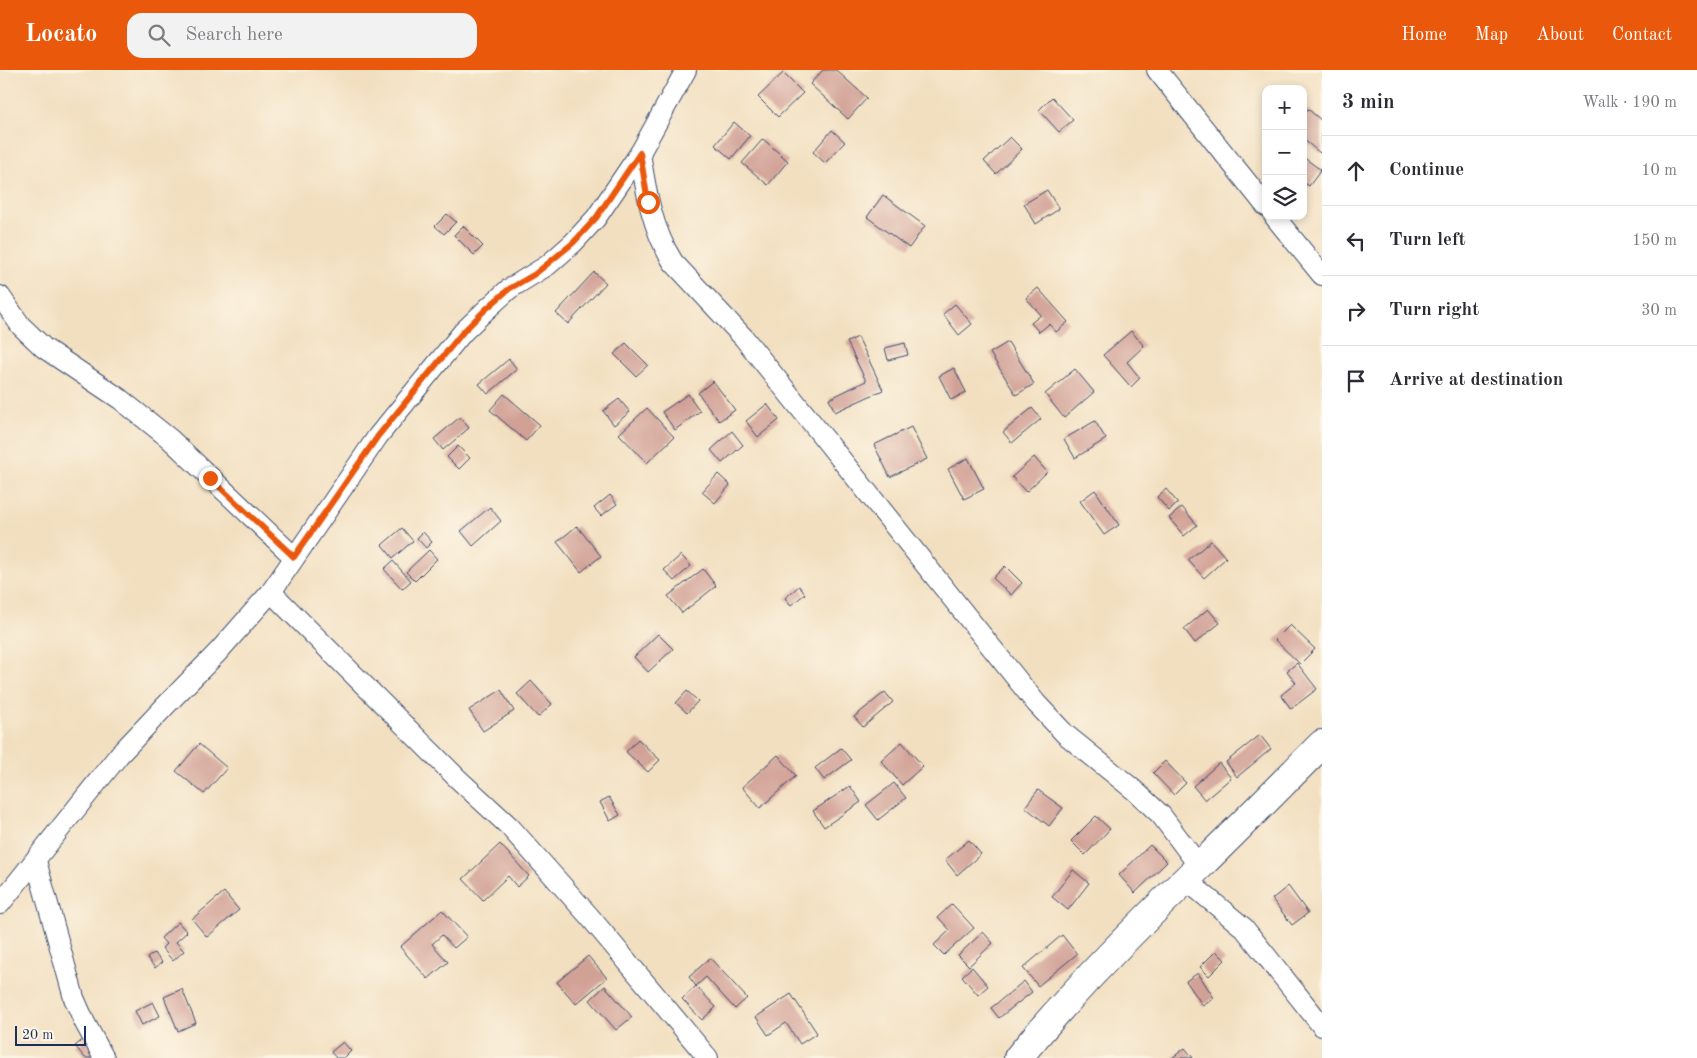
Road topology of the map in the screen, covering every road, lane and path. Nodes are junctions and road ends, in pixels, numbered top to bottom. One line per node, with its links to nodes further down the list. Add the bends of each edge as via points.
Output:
1 (686, 70): 3 (street)
2 (1158, 70): 4 (street)
3 (640, 153): 8 (street, via 596,218 573,243 548,265 509,289 463,332 378,436); 12 (street, via 648,202 664,248 674,262 744,338 1036,703 1066,734 1161,815)
4 (1262, 201)
5 (1277, 220): 6 (street)
6 (1322, 275)
7 (0, 296): 8 (street, via 20,326 44,348 120,399 170,439)
8 (294, 557): 9 (street)
9 (271, 592): 11 (street, via 119,755); 15 (street, via 509,826 589,916)
10 (1322, 744): 12 (street)
11 (36, 861): 13 (street); 16 (street, via 74,998)
12 (1192, 872): 14 (street, via 1244,928); 17 (street, via 1090,977)
13 (0, 904)
14 (1322, 1026)
15 (700, 1055)
16 (104, 1058)
17 (1018, 1058)

